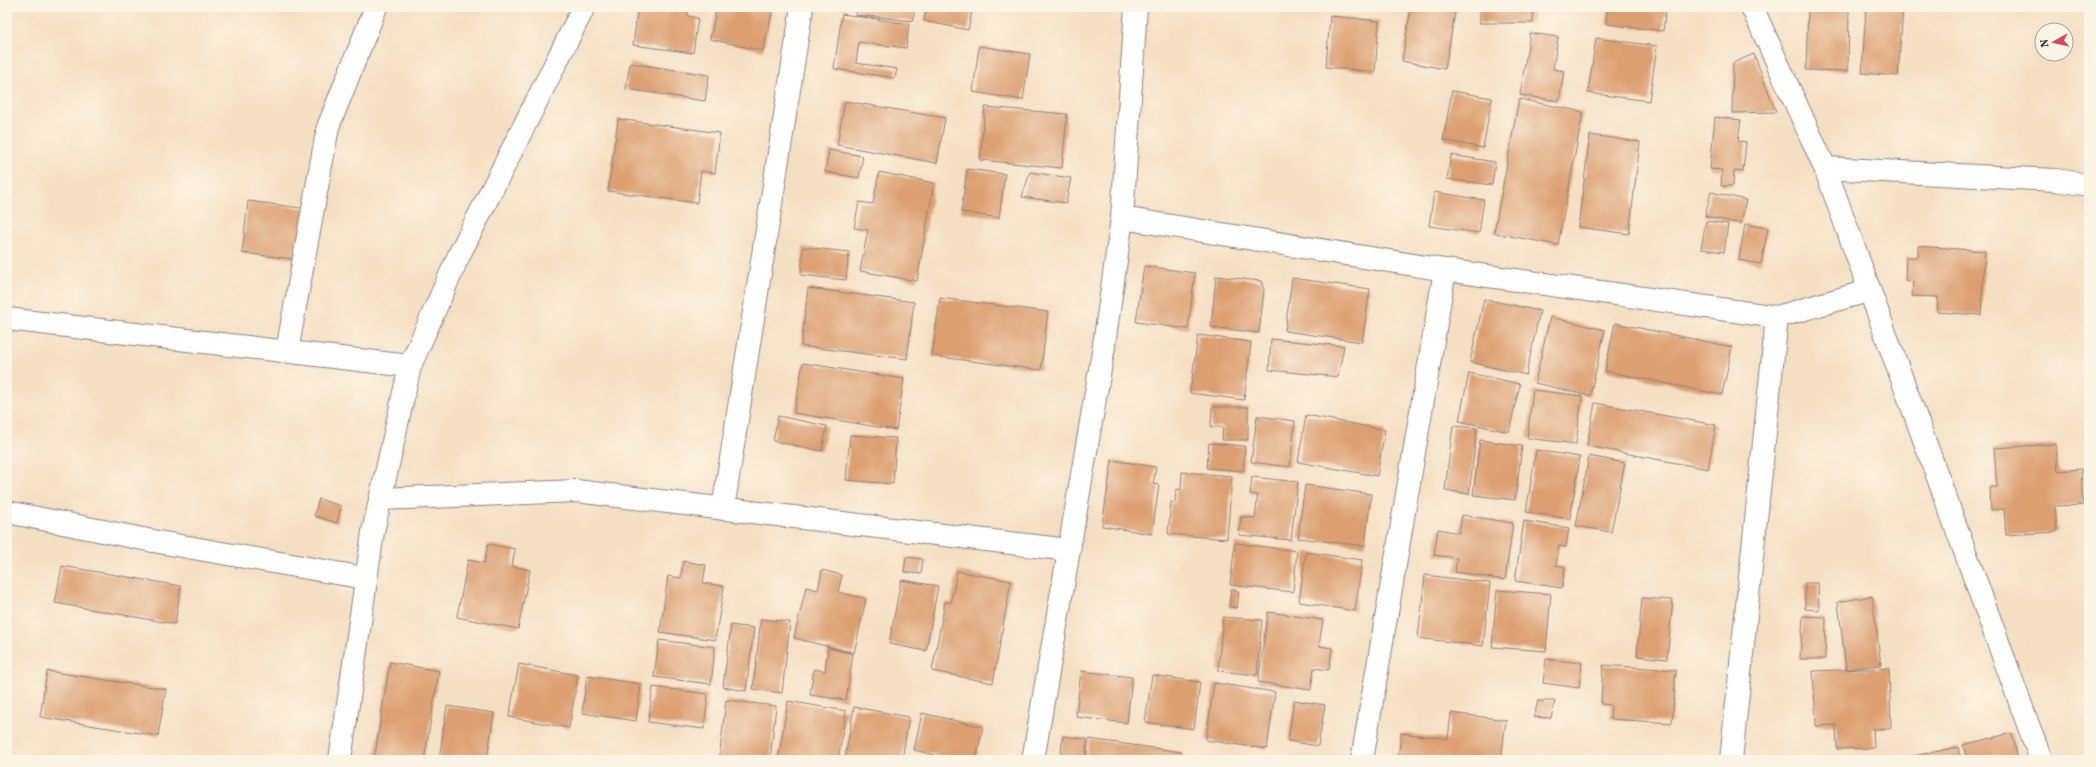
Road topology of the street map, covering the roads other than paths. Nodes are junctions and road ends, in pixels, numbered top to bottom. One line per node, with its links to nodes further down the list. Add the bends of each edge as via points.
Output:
1 (376, 7): 13 (street, via 328,127)
2 (584, 7): 14 (street, via 459,255)
3 (802, 7): 16 (street)
4 (1136, 7): 8 (street)
5 (1752, 7): 6 (street)
6 (1825, 168): 7 (street, via 2055,180); 10 (street)
7 (2089, 185)
8 (1122, 218): 9 (street); 18 (street)
9 (1445, 270): 11 (street); 22 (street)
10 (1868, 291): 11 (street); 24 (street)
11 (1777, 317): 23 (street)
12 (7, 319): 13 (street)
13 (287, 351): 14 (street)
14 (410, 366): 15 (street)
15 (380, 499): 16 (street, via 576,491); 19 (street)
16 (723, 509): 18 (street)
17 (7, 512): 19 (street, via 152,541)
18 (1070, 550): 21 (street)
19 (365, 578): 20 (street)
20 (340, 760)
21 (1033, 760)
22 (1362, 760)
23 (1731, 760)
24 (2041, 760)

